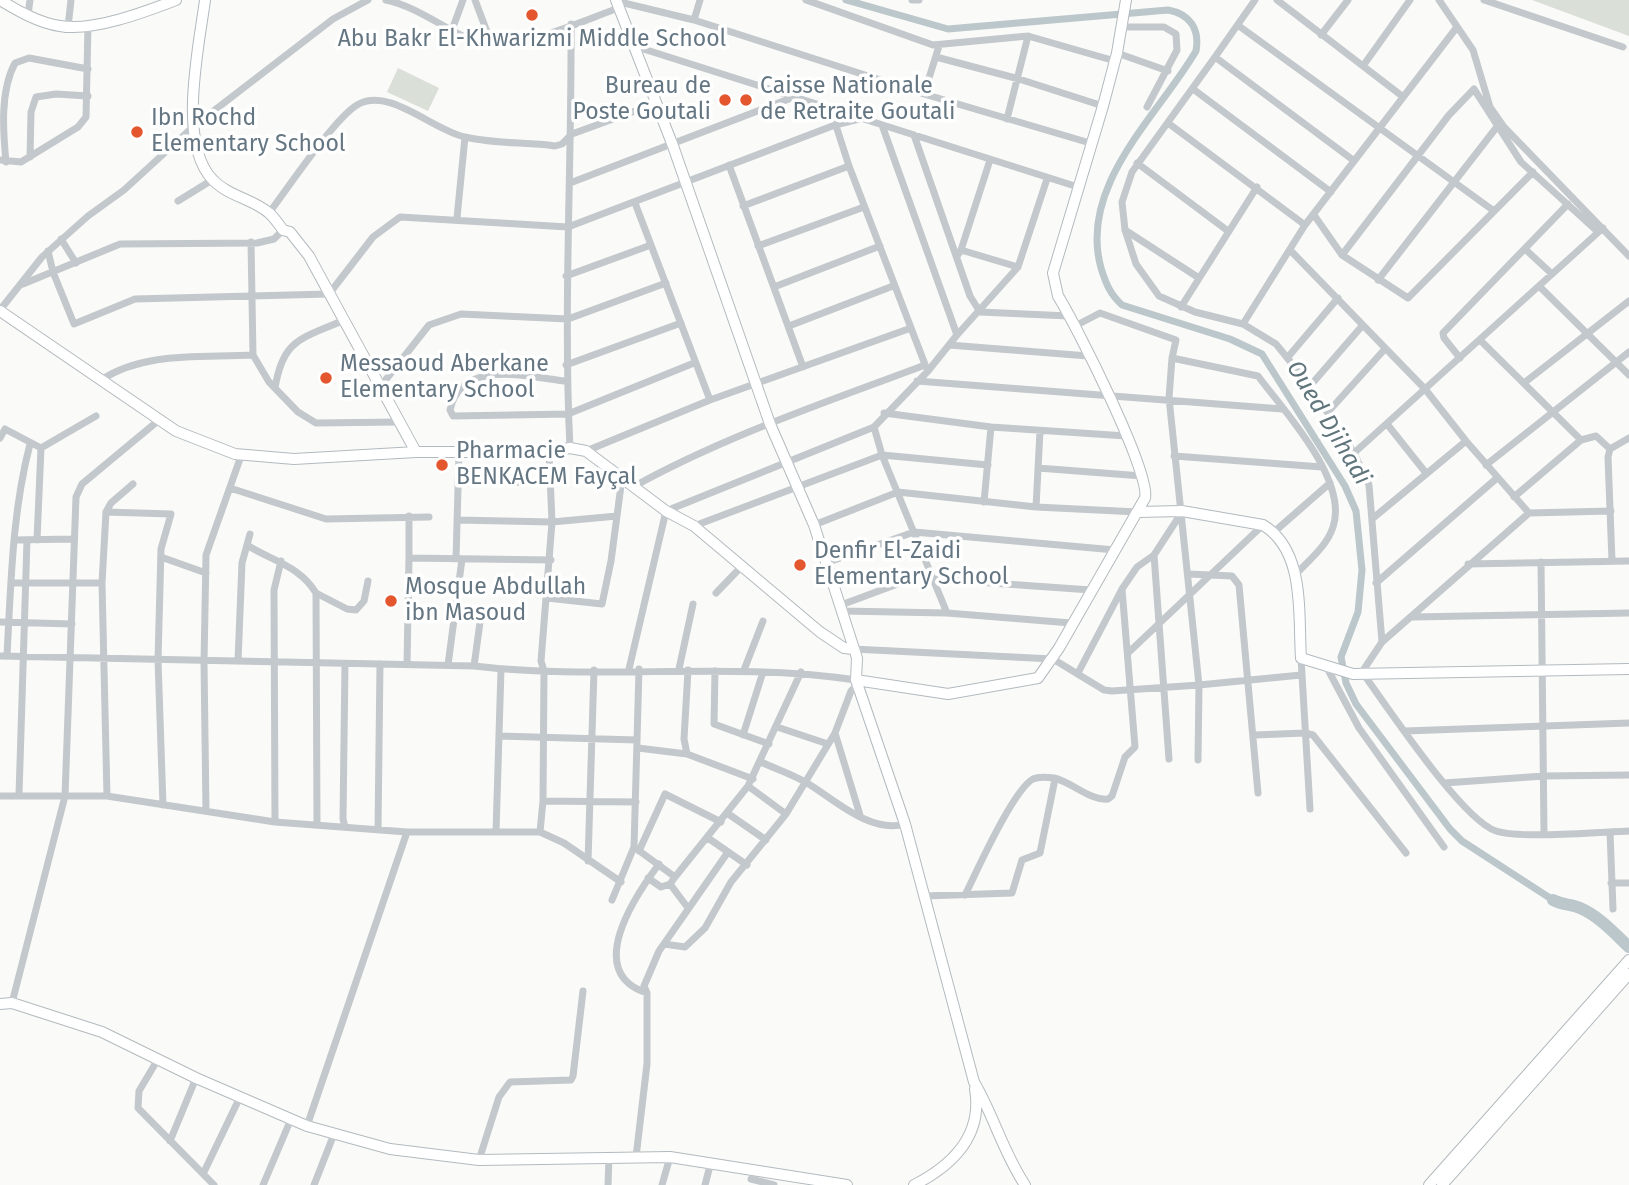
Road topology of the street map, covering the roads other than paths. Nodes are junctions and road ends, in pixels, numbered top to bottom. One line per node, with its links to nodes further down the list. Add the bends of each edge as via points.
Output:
1 (30, 0): 22 (street)
2 (71, 0): 28 (street)
3 (176, 0): 26 (street)
4 (205, 0): 58 (street)
5 (368, 0): 58 (street, via 345,10)
6 (386, 0): 30 (street)
7 (463, 0): 30 (street)
8 (475, 0): 33 (street)
9 (700, 0): 23 (street)
10 (806, 0): 35 (street)
11 (912, 0): 12 (street)
12 (919, 0)
13 (1255, 0): 27 (street)
14 (1277, 0): 31 (street)
15 (1348, 0): 31 (street)
16 (1410, 0): 40 (street)
17 (1438, 0): 29 (street)
18 (1484, 0): 36 (street)
19 (1, 2): 22 (street)
20 (1126, 2): 25 (street)
21 (617, 3): 23 (street); 24 (street); 34 (street)
22 (28, 15): 28 (street)
23 (694, 20): 45 (street)
24 (571, 24): 33 (street); 61 (street)
25 (1121, 24): 38 (street); 42 (street, via 1174,31 1177,50)
26 (88, 25): 28 (street); 41 (street)
27 (1239, 26): 39 (street); 60 (street)
28 (68, 27)
29 (1457, 27): 47 (street); 96 (street, via 1473,50 1490,107 1504,127)
30 (452, 30): 33 (street)
31 (1321, 35): 40 (street)
32 (1028, 36): 35 (street); 38 (street); 43 (street)
33 (492, 45)
34 (634, 46): 48 (street); 49 (street)
35 (939, 46): 37 (street)
36 (1623, 47)
37 (936, 57): 43 (street); 45 (street)
38 (1116, 57): 42 (street); 50 (street)
39 (1215, 57): 44 (street); 69 (street)
40 (1363, 66): 47 (street)
41 (88, 69): 46 (street); 70 (street, via 29,58 15,63 5,98)
42 (1167, 71): 52 (street)
43 (1019, 79): 50 (street); 54 (street)
44 (1193, 89): 55 (street); 82 (street)
45 (924, 94): 54 (street)
46 (88, 96): 67 (street, via 86,117 78,127); 67 (street, via 36,97)
47 (1402, 96): 60 (street)
48 (794, 97): 51 (street); 65 (street)
49 (657, 103): 61 (street); 65 (street)
50 (1103, 106): 64 (street)
51 (830, 107): 53 (street); 56 (street)
52 (1147, 107)
53 (863, 118): 56 (street); 57 (street)
54 (1007, 118): 64 (street)
55 (1168, 123): 71 (street); 81 (street)
56 (835, 125): 72 (street); 73 (street)
57 (881, 125): 62 (street); 137 (street)
58 (194, 126): 76 (street, via 198,157); 98 (street)
59 (1496, 128): 66 (street, via 1476,90 1471,90); 74 (street); 79 (street)
60 (1378, 130): 66 (street); 69 (street)
61 (572, 134): 63 (street, via 555,146); 78 (street)
62 (914, 135): 68 (street); 106 (street)
63 (465, 137): 89 (street, via 388,101 359,104 341,120); 91 (street)
64 (1090, 143): 80 (street)
65 (673, 146): 77 (street); 78 (street)
66 (1420, 155): 79 (street); 107 (street)
67 (30, 157): 70 (street, via 15,164)
68 (990, 160): 75 (street); 106 (street)
69 (1353, 160): 82 (street)
70 (3, 161)
71 (1137, 163): 95 (street, via 1124,191); 97 (street)
72 (729, 165): 77 (street); 86 (street)
73 (849, 166): 86 (street); 87 (street)
74 (1533, 172): 85 (street); 88 (street)
75 (1047, 179): 80 (street); 110 (street)
76 (212, 180): 83 (street); 89 (street)
77 (686, 182): 84 (street); 157 (street)
78 (570, 183): 93 (street)
79 (1455, 183): 88 (street); 115 (street)
80 (1078, 187): 130 (street, via 1053,273 1058,296)
81 (1258, 187): 92 (street); 97 (street)
82 (1331, 192): 90 (street)
83 (178, 201)
84 (635, 203): 93 (street); 100 (street)
85 (1567, 204): 96 (street); 103 (street)
86 (743, 206): 101 (street)
87 (864, 207): 101 (street); 102 (street)
88 (1494, 211): 115 (street, via 1410,297 1402,297)
89 (269, 213): 94 (street)
90 (1314, 215): 92 (street); 107 (street)
91 (457, 218): 93 (street); 121 (street, via 395,219 373,237)
92 (1306, 225): 104 (street)
93 (568, 227): 113 (street)
94 (283, 230): 99 (street, via 274,239); 121 (street, via 290,232 309,256)
95 (1125, 230): 114 (street); 125 (street, via 1142,276 1159,296)
96 (1601, 230): 108 (street); 112 (street)
97 (1228, 231): 114 (street)
98 (61, 239): 105 (street); 109 (street)
99 (251, 242): 109 (street, via 130,243 104,249); 122 (street)
100 (651, 245): 113 (street); 116 (street)
101 (758, 246): 118 (street)
102 (880, 246): 118 (street); 119 (street)
103 (1525, 249): 112 (street); 146 (street, via 1443,333)
104 (1290, 250): 123 (street); 132 (street)
105 (48, 251): 111 (street); 117 (street)
106 (959, 253): 110 (street); 127 (street, via 970,296)
107 (1342, 255): 115 (street)
108 (1629, 256)
109 (76, 264): 111 (street)
110 (1018, 267): 127 (street)
111 (53, 272): 117 (street); 122 (street, via 74,324 135,299)
112 (1552, 274): 120 (street)
113 (566, 276): 128 (street)
114 (1199, 278): 125 (street)
115 (1378, 280)
116 (666, 283): 128 (street); 131 (street)
117 (23, 284): 126 (street)
118 (774, 286): 133 (street)
119 (893, 286): 133 (street); 135 (street)
120 (1539, 286): 136 (street); 138 (street)
121 (330, 294): 122 (street); 129 (street)
122 (250, 297): 142 (street)
123 (1338, 298): 134 (street); 145 (street)
124 (1629, 301): 136 (street)
125 (1181, 307): 132 (street)
126 (0, 311): 153 (street)
127 (980, 312): 130 (street); 137 (street)
128 (568, 319): 149 (street); 159 (street, via 461,314 438,319)
129 (344, 320): 159 (street); 160 (street, via 287,348)
130 (1073, 321): 143 (street); 144 (street, via 1100,313 1176,340)
131 (681, 323): 148 (street); 149 (street)
132 (1243, 324): 145 (street, via 1269,338)
133 (789, 326): 150 (street)
134 (1362, 326): 140 (street); 158 (street)
135 (911, 328): 150 (street); 151 (street)
136 (1587, 333): 147 (street); 156 (street)
137 (957, 335): 139 (street)
138 (1480, 340): 146 (street); 156 (street)
139 (949, 345): 143 (street); 151 (street)
140 (1384, 350): 161 (street); 166 (street)
141 (1629, 352): 147 (street)
142 (253, 355): 153 (street, via 152,360); 160 (street)
143 (1088, 356): 162 (street)
144 (1172, 358): 163 (street); 165 (street, via 1258,376)
145 (1288, 358): 158 (street)
146 (1460, 358): 161 (street)
147 (1616, 362): 152 (street); 168 (street)
148 (694, 363): 164 (street); 169 (street)
149 (566, 365): 154 (street)
150 (803, 367): 157 (street)
151 (927, 368): 155 (street); 173 (street)
152 (1629, 375)
153 (101, 380): 171 (street)
154 (565, 381): 169 (street); 169 (street, via 505,374 477,378 454,397 450,410 453,416)
155 (916, 381): 162 (street); 167 (street)
156 (1524, 383): 168 (street)
157 (755, 384): 164 (street); 173 (street)
158 (1310, 386): 166 (street)
159 (380, 387): 172 (street)
160 (275, 388): 172 (street, via 316,423)
161 (1425, 389): 174 (street); 182 (street)
162 (1107, 395): 163 (street); 178 (street)
163 (1169, 398): 165 (street); 194 (street)
164 (710, 400): 187 (street)
165 (1282, 409): 198 (street)
166 (1328, 412): 190 (street)
167 (884, 413): 175 (street); 176 (street)
168 (1554, 413): 181 (street); 197 (street)
169 (568, 414): 185 (street)
170 (96, 416): 184 (street)
171 (159, 420): 193 (street, via 196,441); 233 (street, via 82,484 76,497)
172 (399, 422): 188 (street)
173 (770, 424): 195 (street); 208 (street)
174 (1387, 424): 190 (street); 200 (street)
175 (874, 427): 192 (street); 195 (street)
176 (991, 427): 177 (street); 196 (street)
177 (1040, 431): 178 (street); 199 (street)
178 (1126, 436): 201 (street)
179 (0, 438): 183 (street, via 5,429)
180 (1629, 438): 186 (street)
181 (1581, 440): 186 (street, via 1596,436); 212 (street)
182 (1466, 441): 197 (street); 200 (street)
183 (30, 444): 184 (street); 234 (street, via 19,486)
184 (41, 448): 236 (street)
185 (570, 448): 187 (street); 189 (street)
186 (1610, 449): 216 (street)
187 (586, 451): 202 (street)
188 (415, 452): 191 (street); 193 (street, via 294,459)
189 (549, 452): 191 (street); 204 (street)
190 (1354, 453): 224 (street, via 1369,485)
191 (459, 454): 205 (street)
192 (882, 455): 196 (street); 209 (street); 211 (street)
193 (241, 456): 210 (street)
194 (1174, 456): 198 (street); 219 (street)
195 (786, 463): 209 (street); 215 (street)
196 (988, 465): 213 (street)
197 (1486, 465): 203 (street)
198 (1322, 467): 206 (street)
199 (1038, 468): 201 (street); 214 (street)
200 (1426, 473): 224 (street)
201 (1144, 476): 218 (street, via 1147,490)
202 (622, 477): 208 (street); 222 (street)
203 (1497, 478): 212 (street); 260 (street)
204 (551, 482): 205 (street); 226 (street)
205 (458, 483): 225 (street)
206 (1329, 483): 231 (street); 253 (street, via 1334,526)
207 (134, 484): 217 (street, via 113,500)
208 (633, 487): 215 (street)
209 (797, 487): 227 (street); 229 (street)
210 (230, 488): 221 (street, via 326,519); 251 (street, via 206,555)
211 (898, 492): 213 (street); 227 (street); 230 (street)
212 (1514, 497): 220 (street)
213 (984, 502): 214 (street)
214 (1036, 507): 218 (street)
215 (666, 511): 229 (street); 302 (street)
216 (1611, 511): 220 (street); 245 (street)
217 (106, 512): 240 (street, via 171,514); 259 (street)
218 (1138, 512): 219 (street); 238 (street)
219 (1182, 512): 228 (street); 239 (street); 252 (street)
220 (1529, 513): 249 (street)
221 (409, 516): 223 (street); 241 (street)
222 (617, 516): 226 (street); 267 (street, via 601,604)
223 (429, 517)
224 (1372, 519): 260 (street)
225 (457, 520): 226 (street); 242 (street)
226 (552, 523): 243 (street)
227 (814, 525): 248 (street)
228 (1263, 525): 231 (street); 255 (street)
229 (694, 526): 250 (street)
230 (914, 532): 238 (street); 248 (street); 254 (street)
231 (1274, 532): 253 (street)
232 (250, 534): 237 (street)
233 (74, 539): 236 (street); 261 (street)
234 (14, 540): 235 (street); 257 (street)
235 (27, 540): 236 (street); 258 (street)
236 (37, 540)
237 (247, 545): 244 (street); 291 (street, via 242,563)
238 (1115, 550): 263 (street)
239 (1154, 555): 262 (street, via 1137,567); 280 (street)
240 (161, 557): 251 (street); 290 (street)
241 (410, 558): 242 (street); 297 (street)
242 (459, 559): 243 (street); 299 (street)
243 (551, 560): 267 (street)
244 (281, 561): 264 (street, via 308,580); 293 (street, via 274,590)
245 (1612, 561): 246 (street); 247 (street)
246 (1629, 561)
247 (1541, 562): 249 (street); 273 (street)
248 (826, 563): 270 (street)
249 (1468, 564): 274 (street)
250 (742, 566): 265 (street); 282 (street, via 820,632)
251 (206, 573): 292 (street)
252 (1189, 574): 255 (street); 266 (street)
253 (1296, 574): 287 (street)
254 (932, 575): 263 (street); 270 (street); 271 (street)
255 (1212, 575): 266 (street); 317 (street, via 1232,576 1239,586)
256 (368, 581): 264 (street, via 357,610)
257 (12, 583): 258 (street); 276 (street)
258 (27, 583): 261 (street); 277 (street)
259 (102, 583): 261 (street); 288 (street)
260 (1377, 583): 281 (street)
261 (73, 584): 279 (street)
262 (1122, 589): 283 (street); 314 (street)
263 (1091, 590): 278 (street)
264 (316, 593): 294 (street)
265 (716, 593)
266 (1189, 596): 280 (street); 319 (street)
267 (547, 598): 310 (street)
268 (693, 604): 304 (street)
269 (482, 608): 300 (street)
270 (842, 608): 271 (street); 282 (street)
271 (947, 613): 278 (street)
272 (1629, 613): 273 (street)
273 (1541, 615): 274 (street); 309 (street)
274 (1413, 617): 281 (street)
275 (763, 621): 308 (street)
276 (4, 622): 277 (street); 284 (street)
277 (26, 623): 279 (street); 285 (street)
278 (1071, 623): 289 (street)
279 (72, 624): 286 (street)
280 (1158, 625): 283 (street); 320 (street)
281 (1382, 642): 315 (street)
282 (853, 649): 289 (street); 318 (street)
283 (1128, 653): 321 (street)
284 (3, 655): 285 (street)
285 (23, 657): 286 (street); 348 (street)
286 (70, 658): 288 (street); 350 (street)
287 (1301, 658): 298 (street); 316 (street)
288 (103, 659): 290 (street); 351 (street)
289 (1053, 659): 314 (street); 318 (street, via 1044,673 1028,682 968,692 936,694)
290 (158, 660): 292 (street); 355 (street)
291 (238, 661): 292 (street); 293 (street)
292 (204, 662): 357 (street)
293 (274, 662): 294 (street); 361 (street)
294 (318, 662): 295 (street); 364 (street)
295 (345, 664): 296 (street); 365 (street)
296 (380, 664): 297 (street); 366 (street)
297 (407, 664): 299 (street)
298 (1325, 664): 315 (street); 375 (street, via 1359,728)
299 (449, 665): 300 (street)
300 (474, 666): 301 (street)
301 (501, 669): 310 (street); 330 (street)
302 (629, 669): 303 (street); 306 (street)
303 (639, 669): 304 (street); 333 (street)
304 (679, 669): 307 (street)
305 (1629, 669): 309 (street)
306 (594, 670): 310 (street); 332 (street)
307 (688, 670): 311 (street); 336 (street)
308 (744, 670): 311 (street); 312 (street)
309 (1542, 670): 315 (street); 323 (street)
310 (544, 671): 331 (street)
311 (715, 671): 328 (street, via 714,724)
312 (763, 671): 313 (street); 328 (street)
313 (801, 672): 318 (street); 324 (street)
314 (1078, 673): 321 (street, via 1104,690)
315 (1358, 673): 325 (street)
316 (1301, 675): 317 (street); 327 (street)
317 (1249, 679): 319 (street); 329 (street)
318 (857, 682): 326 (street); 363 (street)
319 (1199, 685): 320 (street); 338 (street)
320 (1163, 687): 321 (street); 337 (street)
321 (1131, 691): 343 (street, via 1135,747 1125,757 1112,796 1099,799)
322 (1629, 723): 323 (street)
323 (1544, 724): 325 (street); 341 (street)
324 (777, 727): 334 (street); 335 (street)
325 (1405, 731): 345 (street)
326 (835, 733): 335 (street); 360 (street)
327 (1305, 733): 329 (street); 356 (street); 378 (street, via 1313,736 1362,793)
328 (743, 735): 334 (street)
329 (1255, 735): 347 (street)
330 (499, 736): 331 (street); 369 (street)
331 (544, 739): 332 (street); 353 (street)
332 (592, 740): 333 (street); 352 (street)
333 (638, 744): 336 (street); 354 (street)
334 (769, 744): 339 (street)
335 (828, 744): 344 (street)
336 (687, 754): 342 (street)
337 (1169, 759)
338 (1198, 760)
339 (761, 762): 342 (street); 344 (street)
340 (1629, 775): 341 (street)
341 (1544, 776): 345 (street); 372 (street)
342 (753, 779): 346 (street)
343 (1055, 779): 387 (street, via 1039,777 1023,786); 387 (street, via 1043,846 1040,853 1022,860 1012,893)
344 (807, 783): 359 (street); 360 (street)
345 (1444, 783): 372 (street, via 1490,829)
346 (748, 786): 358 (street); 359 (street)
347 (1258, 793)
348 (19, 795): 349 (street); 350 (street)
349 (0, 796)
350 (65, 796): 351 (street); 397 (street)
351 (107, 796): 355 (street)
352 (590, 800): 353 (street); 354 (street); 379 (street)
353 (543, 801): 370 (street)
354 (636, 802): 376 (street)
355 (163, 805): 357 (street)
356 (1310, 809)
357 (206, 811): 361 (street)
358 (727, 813): 362 (street); 374 (street)
359 (786, 814): 374 (street)
360 (860, 815): 363 (street, via 878,823)
361 (275, 822): 364 (street)
362 (720, 822): 373 (street); 376 (street, via 665,794)
363 (905, 824): 388 (street)
364 (317, 825): 365 (street)
365 (345, 827): 366 (street)
366 (378, 830): 368 (street)
367 (1629, 831): 371 (street)
368 (407, 832): 369 (street); 403 (street)
369 (496, 832): 370 (street)
370 (540, 832): 379 (street)
371 (1610, 832): 372 (street); 385 (street)
372 (1544, 833)
373 (708, 838): 377 (street); 383 (street)
374 (766, 840): 381 (street)
375 (1444, 846)
376 (636, 849): 380 (street); 384 (street)
377 (728, 852): 381 (street); 390 (street)
378 (1406, 853)
379 (588, 861): 384 (street)
380 (659, 864): 382 (street); 383 (street)
381 (747, 865): 392 (street, via 731,882 696,940 684,947)
382 (648, 878): 383 (street, via 660,887); 396 (street, via 623,918 617,947 623,978 629,986)
383 (673, 880): 390 (street)
384 (621, 882): 389 (street)
385 (1611, 883): 386 (street); 391 (street)
386 (1629, 883)
387 (965, 895): 388 (street)
388 (924, 896): 400 (street)
389 (612, 900)
390 (688, 908): 392 (street)
391 (1613, 909)
392 (664, 944): 396 (street, via 644,986)
393 (1629, 960): 394 (street)
394 (1625, 974): 423 (street); 424 (street)
395 (583, 991): 409 (street, via 571,1080 510,1083 499,1097)
396 (648, 993): 407 (street, via 647,1064)
397 (6, 1003): 398 (street, via 102,1031)
398 (158, 1059): 399 (street); 405 (street, via 136,1102)
399 (197, 1078): 401 (street); 405 (street)
400 (974, 1082): 421 (street, via 978,1107 968,1140 936,1174); 422 (street)
401 (240, 1097): 402 (street); 411 (street)
402 (291, 1119): 403 (street); 414 (street)
403 (307, 1126): 404 (street)
404 (334, 1135): 409 (street, via 390,1149); 415 (street)
405 (170, 1141): 411 (street)
406 (608, 1157): 407 (street); 409 (street); 416 (street)
407 (636, 1157): 408 (street)
408 (670, 1157): 410 (street); 417 (street)
409 (479, 1160)
410 (711, 1162): 412 (street); 418 (street)
411 (203, 1174): 413 (street)
412 (751, 1178): 419 (street); 420 (street)
413 (214, 1185)
414 (263, 1185)
415 (314, 1185)
416 (608, 1185)
417 (662, 1185)
418 (705, 1185)
419 (774, 1185)
420 (846, 1185)
421 (914, 1185)
422 (1025, 1185)
423 (1429, 1185)
424 (1442, 1185)

